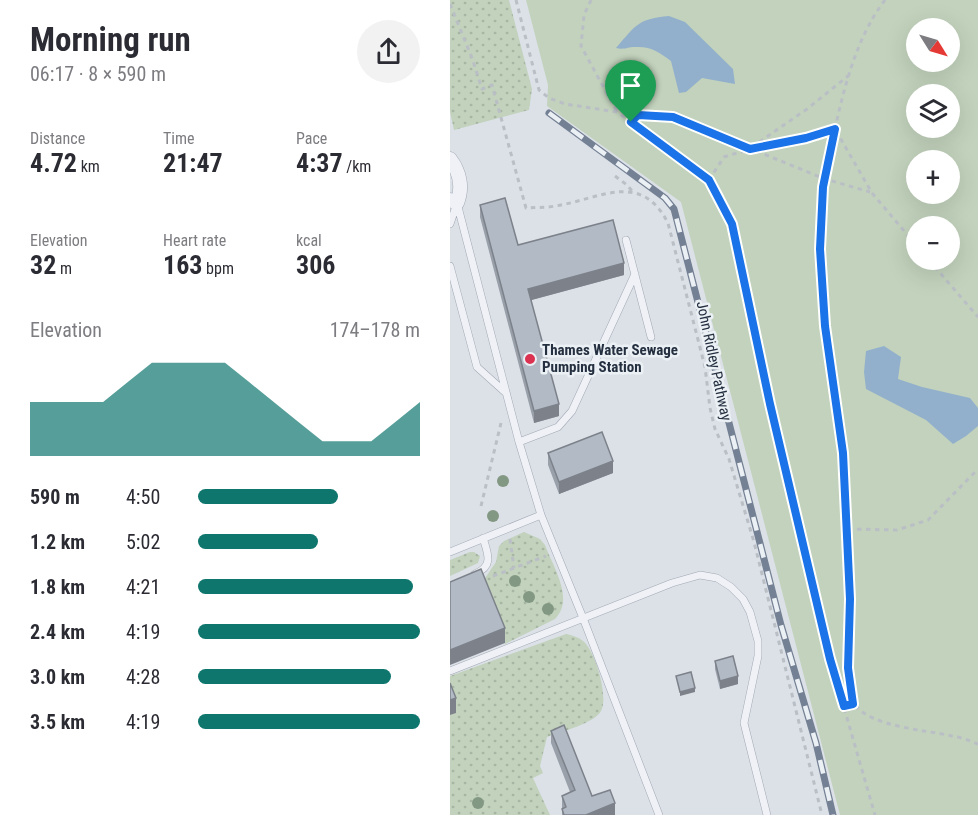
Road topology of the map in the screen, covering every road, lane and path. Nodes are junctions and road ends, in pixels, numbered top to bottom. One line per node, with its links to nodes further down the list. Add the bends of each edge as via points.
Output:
1 (516, 0): 6 (path, via 539,90 565,104)
2 (591, 0): 6 (path, via 584,15 582,46)
3 (885, 0): 5 (path)
4 (450, 4): 14 (path, via 482,88 492,85 526,208 555,207 616,191)
5 (849, 75): 8 (path); 9 (path)
6 (617, 112): 7 (path)
7 (631, 122): 9 (path, via 638,115 673,117); 13 (path)
8 (835, 129): 9 (path); 12 (path); 15 (path)
9 (750, 149): 12 (path); 13 (path, via 723,157)
10 (450, 159): 16 (street, via 460,184 460,195)
11 (615, 176): 14 (path, John Ridley Pathway)
12 (825, 179): 15 (path); 32 (path, via 820,249 825,326 843,453)
13 (709, 180): 42 (path, via 732,224 770,404)
14 (633, 193): 46 (path, John Ridley Pathway, via 657,205 674,240 705,367 715,429 729,459 754,542)
15 (872, 193): 18 (path)
16 (452, 202): 17 (lane); 25 (lane)
17 (450, 224)
18 (906, 233)
19 (626, 240): 22 (lane)
20 (450, 266): 25 (lane, via 477,368)
21 (938, 270): 23 (path)
22 (635, 274): 24 (lane); 27 (lane, via 572,411 558,427)
23 (978, 317)
24 (651, 337)
25 (506, 393): 27 (lane)
26 (502, 421): 29 (path)
27 (519, 442): 30 (lane)
28 (978, 469): 32 (path, via 928,520 897,530)
29 (481, 506)
30 (541, 515): 31 (lane); 35 (lane)
31 (507, 529): 33 (lane); 36 (path)
32 (848, 529): 41 (path, via 848,668)
33 (483, 538): 34 (lane); 37 (lane, via 489,558 480,572)
34 (450, 552)
35 (556, 553): 36 (path); 39 (lane)
36 (514, 568): 38 (path)
37 (470, 576)
38 (490, 578)
39 (583, 618): 40 (lane); 44 (lane); 45 (lane, via 700,575 717,579 743,599 758,641 744,723)
40 (450, 671)
41 (853, 704): 42 (path); 43 (path, via 865,714 904,728)
42 (844, 706): 47 (path)
43 (978, 744)
44 (659, 815)
45 (767, 815)
46 (822, 815)
47 (875, 815)

